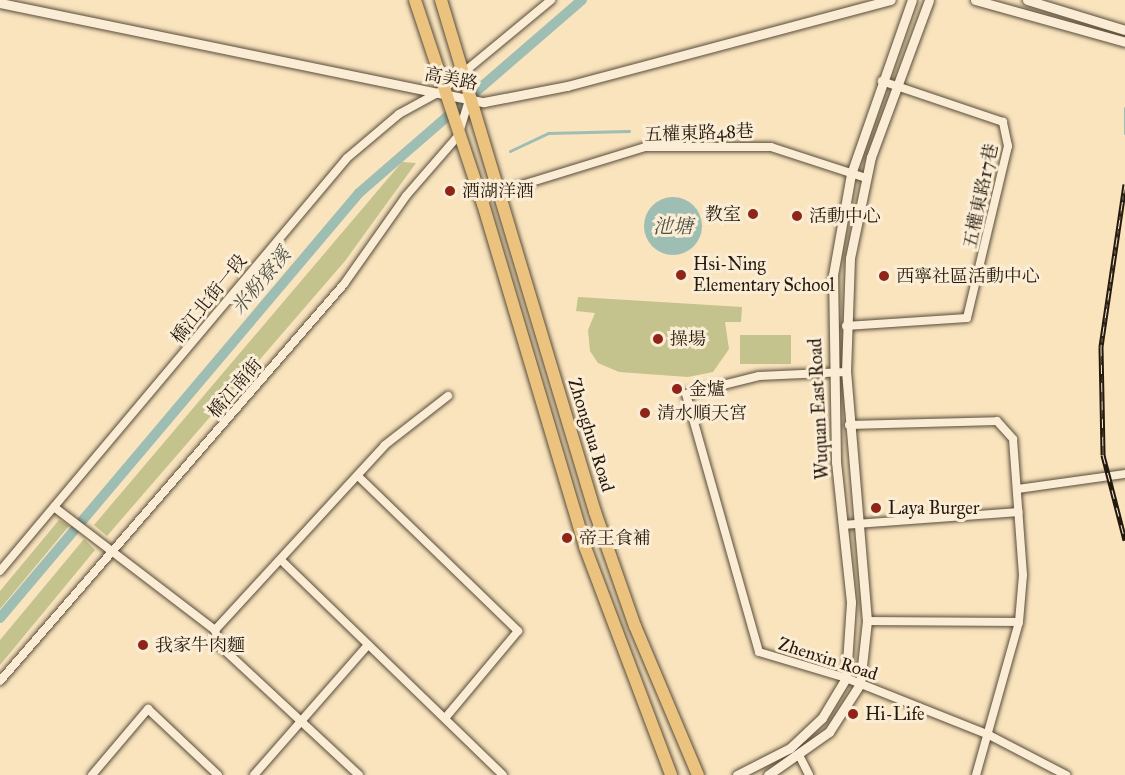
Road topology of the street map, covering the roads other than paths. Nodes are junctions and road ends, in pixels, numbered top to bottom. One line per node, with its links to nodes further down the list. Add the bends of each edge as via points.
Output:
1 (415, 0): 15 (main road)
2 (441, 0): 12 (main road)
3 (551, 0): 12 (street, 橋江北街一段)
4 (891, 0): 16 (street, 高美路, via 567,86 484,102)
5 (912, 0): 13 (street, Wuquan East Road)
6 (929, 0): 14 (street, Wuquan East Road)
7 (975, 0): 11 (street)
8 (1028, 0): 10 (street)
9 (0, 3): 15 (street, 高美路, via 225,53)
10 (1125, 30)
11 (1125, 42)
12 (463, 69): 15 (street, 橋江北街一段); 16 (main road, Zhonghua Road)
13 (882, 81): 14 (street, 五權東路17巷); 18 (street, Wuquan East Road)
14 (898, 85): 19 (street, Wuquan East Road); 21 (street, 五權東路17巷, via 1008,126 979,287 971,311 961,321)
15 (442, 91): 16 (street, 高美路); 17 (main road, Zhonghua Road); 29 (street, 橋江北街一段, via 399,114 347,158)
16 (469, 99): 17 (street, 橋江南街); 20 (main road, Zhonghua Road)
17 (458, 136): 33 (street, 橋江南街, via 406,196 344,284); 52 (main road, Zhonghua Road, via 585,547)
18 (851, 174): 19 (street, 五權東路48巷); 20 (street, 五權東路48巷, via 771,147 645,147); 23 (street, Wuquan East Road, via 833,275)
19 (866, 178): 21 (street, Wuquan East Road, via 850,258)
20 (499, 192): 53 (main road, Zhonghua Road, via 599,523 635,626)
21 (846, 326): 22 (street, Wuquan East Road)
22 (846, 372): 23 (street); 25 (street, Wuquan East Road)
23 (832, 373): 32 (street, Wuquan East Road); 40 (street, Zhenxin Road, via 759,376 686,394 759,652)
24 (447, 396): 27 (street, via 385,445)
25 (849, 425): 28 (street, via 997,421 1012,439); 31 (street, Wuquan East Road)
26 (1125, 474): 28 (street)
27 (358, 476): 34 (street); 43 (street, via 518,631)
28 (1018, 489): 30 (street)
29 (54, 507): 33 (street); 35 (street, 橋江北街一段)
30 (1019, 512): 31 (street); 37 (street)
31 (857, 523): 32 (street); 36 (street, Wuquan East Road)
32 (843, 525): 40 (street, Wuquan East Road, via 851,602)
33 (112, 551): 38 (street); 41 (street, 橋江南街)
34 (283, 562): 38 (street); 39 (street)
35 (0, 571)
36 (867, 621): 37 (street); 42 (street, Wuquan East Road)
37 (1019, 622): 45 (street)
38 (215, 630): 44 (street, via 219,645)
39 (368, 645): 43 (street); 44 (street)
40 (846, 678): 42 (street, Zhenxin Road); 54 (street, Wuquan East Road, via 822,718 790,748)
41 (0, 681)
42 (860, 684): 45 (street, Zhenxin Road); 46 (street, Wuquan East Road, via 829,732)
43 (446, 717): 51 (street)
44 (301, 720): 49 (street); 50 (street)
45 (989, 735): 57 (street); 58 (street, Zhenxin Road)
46 (800, 757): 55 (street, Wuquan East Road); 56 (street)
47 (92, 775): 48 (street, via 148,708)
48 (218, 775)
49 (254, 775)
50 (359, 775)
51 (503, 775)
52 (672, 775)
53 (698, 775)
54 (737, 775)
55 (768, 775)
56 (809, 775)
57 (976, 775)
58 (1066, 775)

